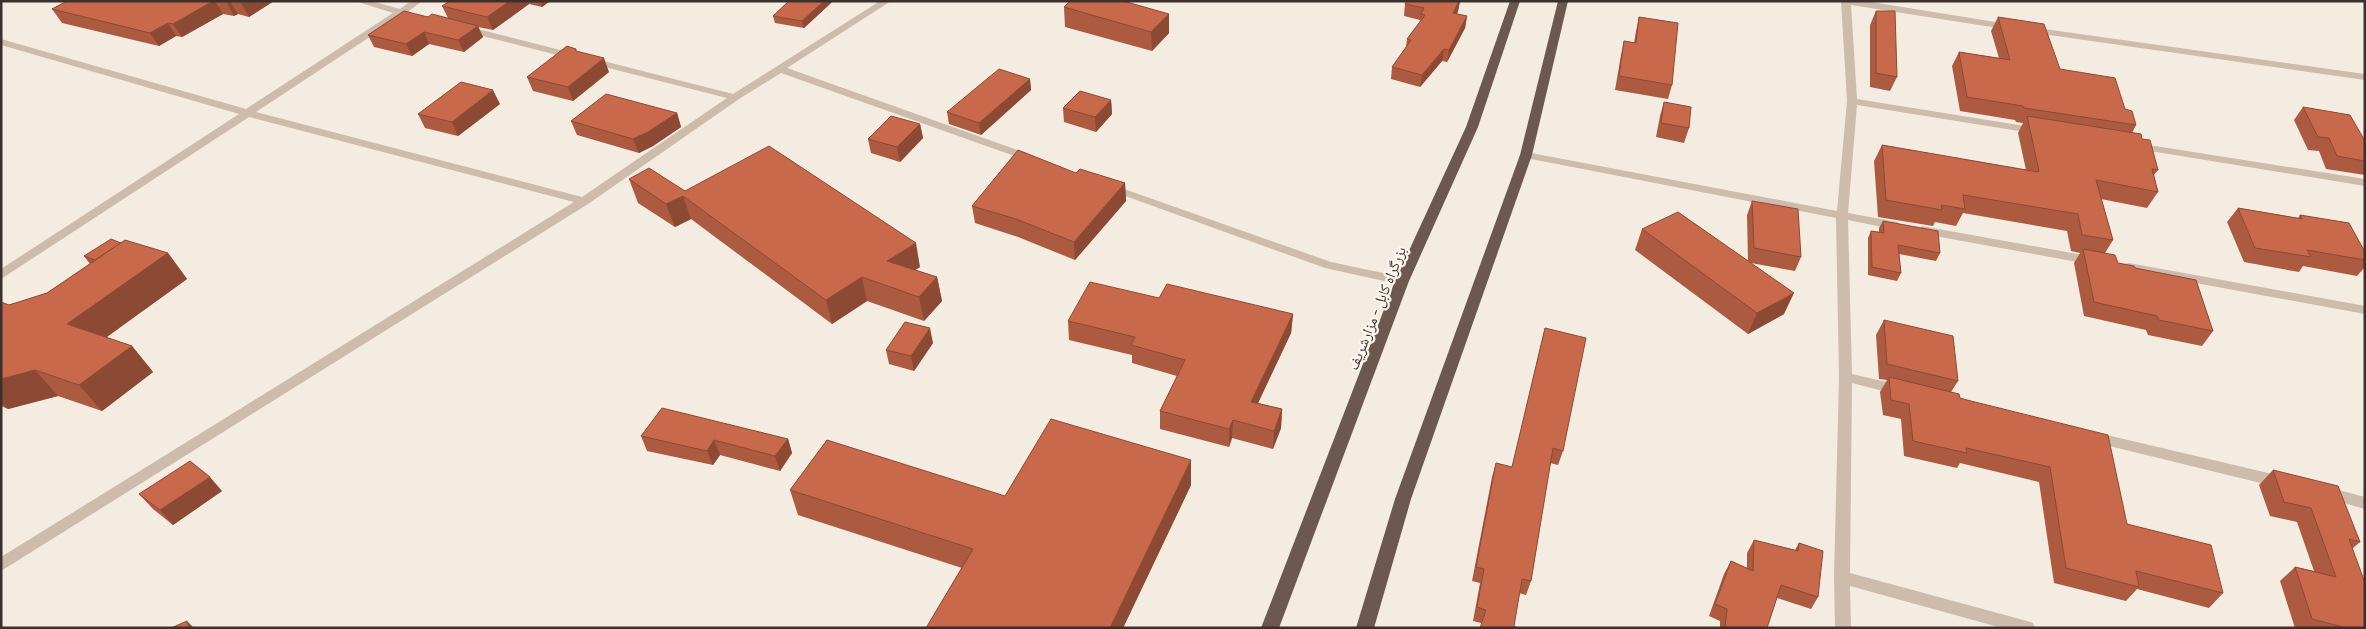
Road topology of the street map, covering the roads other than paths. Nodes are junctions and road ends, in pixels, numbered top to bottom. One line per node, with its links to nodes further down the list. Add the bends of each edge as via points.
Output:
1 (358, 1): 7 (street)
2 (418, 1): 7 (street)
3 (1515, 1): 24 (highway, بزرگراه کابل - مزارشریف, via 1472,127)
4 (1563, 1): 17 (highway)
5 (1846, 1): 11 (street); 13 (street)
6 (883, 2): 10 (street)
7 (406, 13): 14 (street)
8 (459, 27): 12 (street)
9 (1, 42): 14 (street)
10 (780, 69): 12 (street); 18 (street)
11 (2365, 77)
12 (735, 97): 21 (street)
13 (1852, 101): 15 (street); 22 (street)
14 (248, 113): 21 (street); 23 (street)
15 (2049, 132)
16 (2128, 145): 20 (street)
17 (1526, 155): 22 (street); 35 (highway, via 1403,499)
18 (1040, 162)
19 (1096, 182): 24 (street, via 1329,265)
20 (2365, 183)
21 (584, 201): 32 (street)
22 (1842, 216): 25 (street); 26 (street)
23 (1, 275)
24 (1402, 280): 34 (highway, بزرگراه کابل - مزارشریف)
25 (2365, 310)
26 (1846, 377): 27 (street); 33 (street)
27 (1913, 393)
28 (2076, 433): 29 (street)
29 (2298, 486)
30 (2317, 491): 31 (street)
31 (2365, 503)
32 (1, 564)
33 (1842, 577): 36 (street); 37 (street)
34 (1270, 628)
35 (1365, 628)
36 (1843, 628)
37 (2027, 628)

